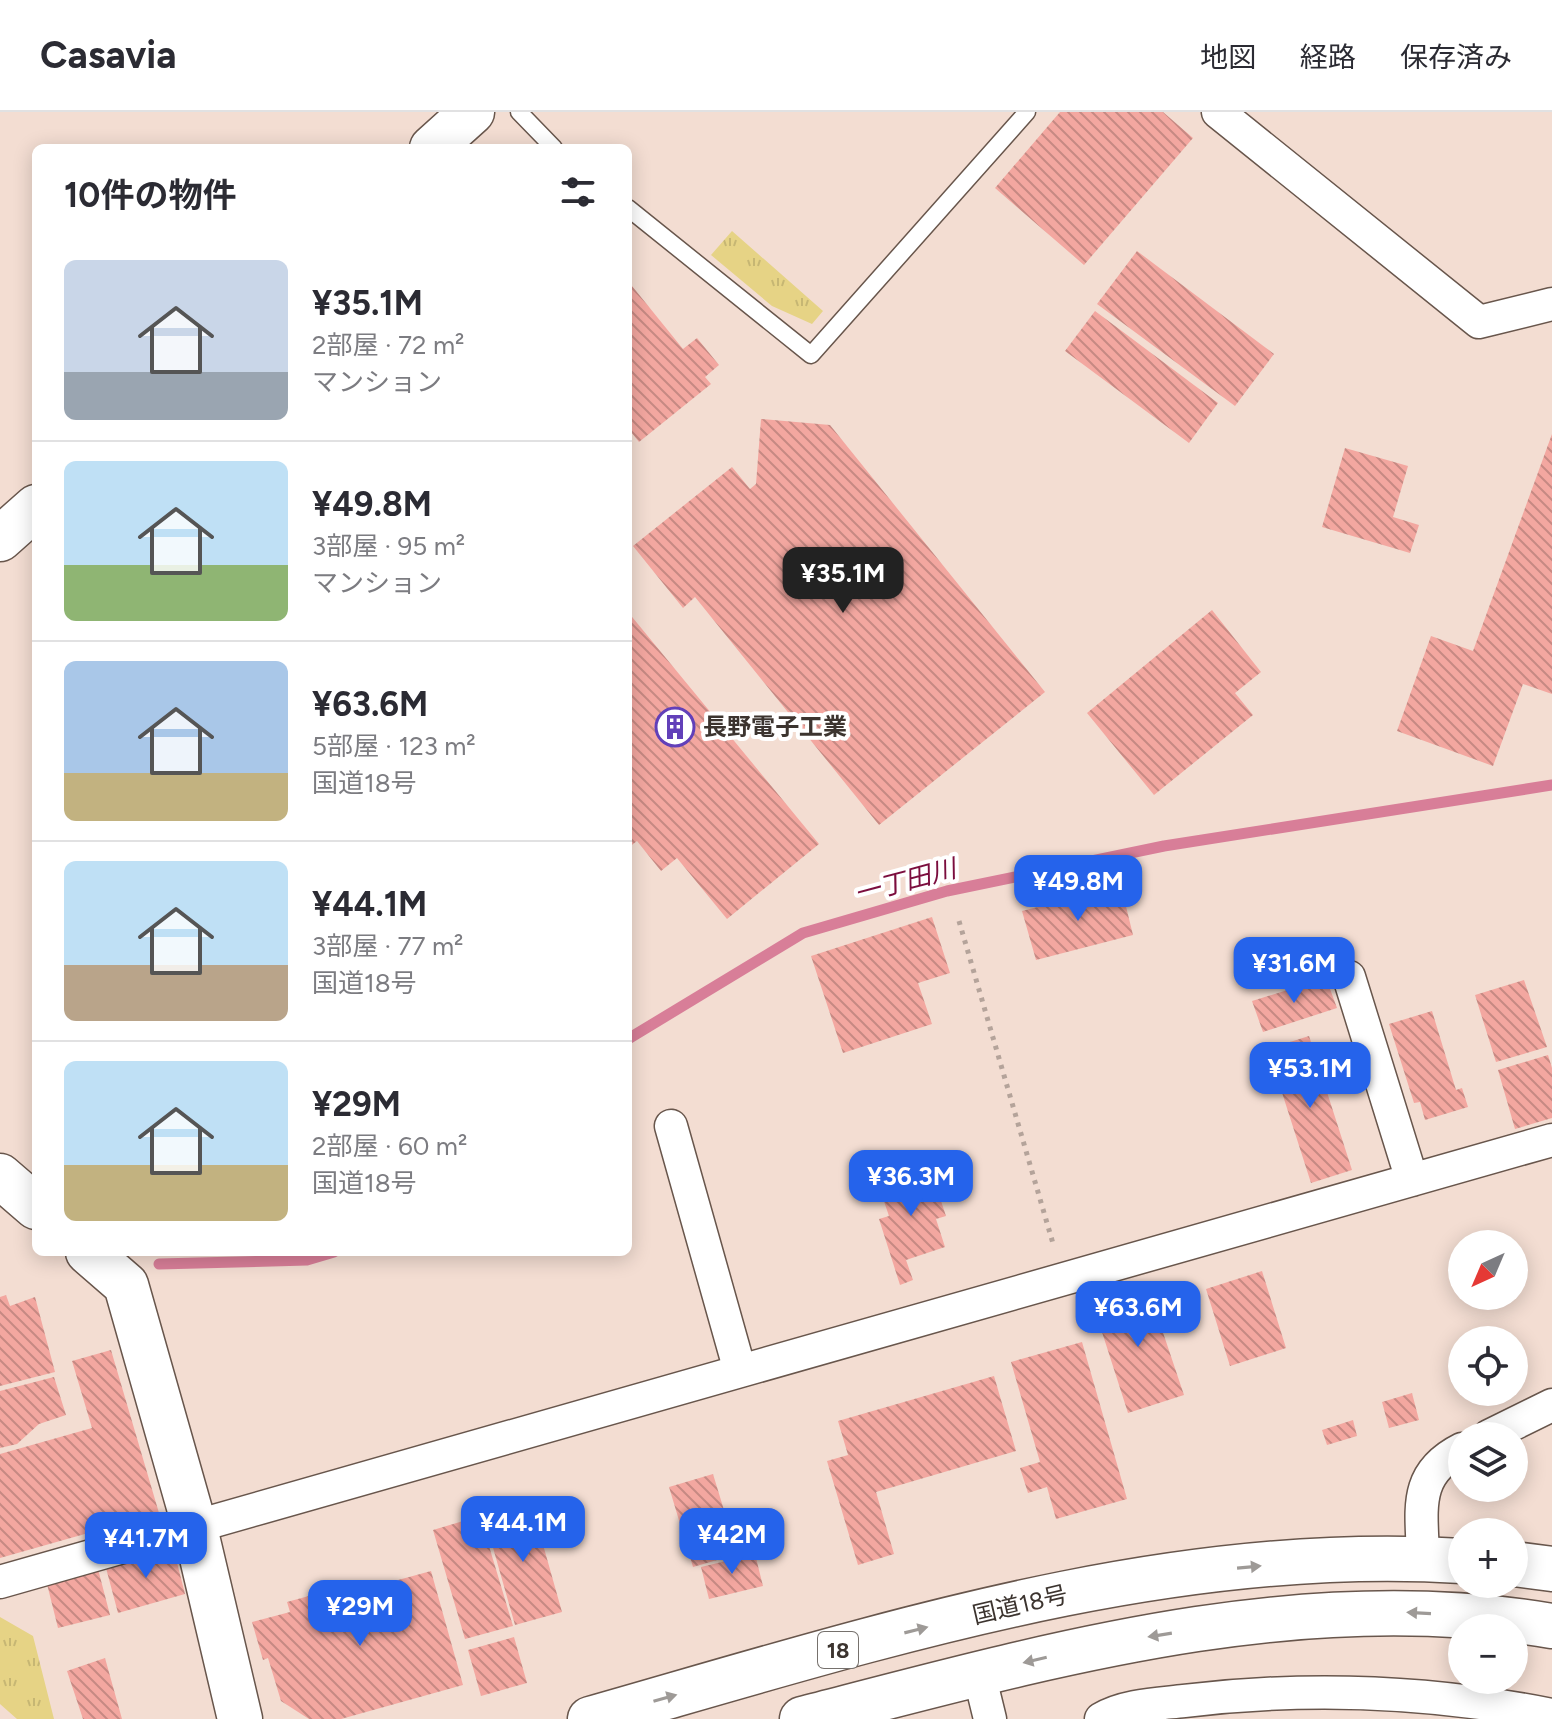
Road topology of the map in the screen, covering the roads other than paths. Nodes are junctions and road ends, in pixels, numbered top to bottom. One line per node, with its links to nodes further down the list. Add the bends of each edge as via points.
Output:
1 (472, 112): 5 (main road)
2 (519, 112): 6 (lane)
3 (1027, 112): 7 (lane, via 811,355)
4 (1218, 112): 8 (street, via 1479,322)
5 (436, 144)
6 (550, 144)
7 (632, 211)
8 (1552, 304)
9 (32, 511): 10 (main road)
10 (0, 539)
11 (1349, 977): 15 (street)
12 (671, 1126): 18 (street)
13 (1552, 1140): 15 (street)
14 (1, 1177): 16 (main road)
15 (1412, 1180): 18 (street)
16 (32, 1204)
17 (93, 1256): 22 (main road, via 126,1285)
18 (740, 1371): 22 (street)
19 (1552, 1405): 20 (street)
20 (1517, 1422)
21 (1448, 1456): 23 (street, via 1422,1488)
22 (195, 1528): 26 (street); 30 (main road)
23 (1442, 1560): 31 (main road, 国道18号 / 18, one-way to 23, via 816,1655 1088,1590 1316,1561)
24 (1528, 1566): 25 (main road)
25 (1552, 1569)
26 (0, 1582)
27 (1552, 1626): 28 (main road, 18, one-way to 28, via 1411,1612 1293,1617 1092,1647)
28 (979, 1674): 32 (main road, 18); 33 (street)
29 (1552, 1715): 34 (street, via 1411,1694 1243,1694 1159,1704)
30 (240, 1719)
31 (590, 1719)
32 (802, 1719)
33 (990, 1719)
34 (1101, 1719)

